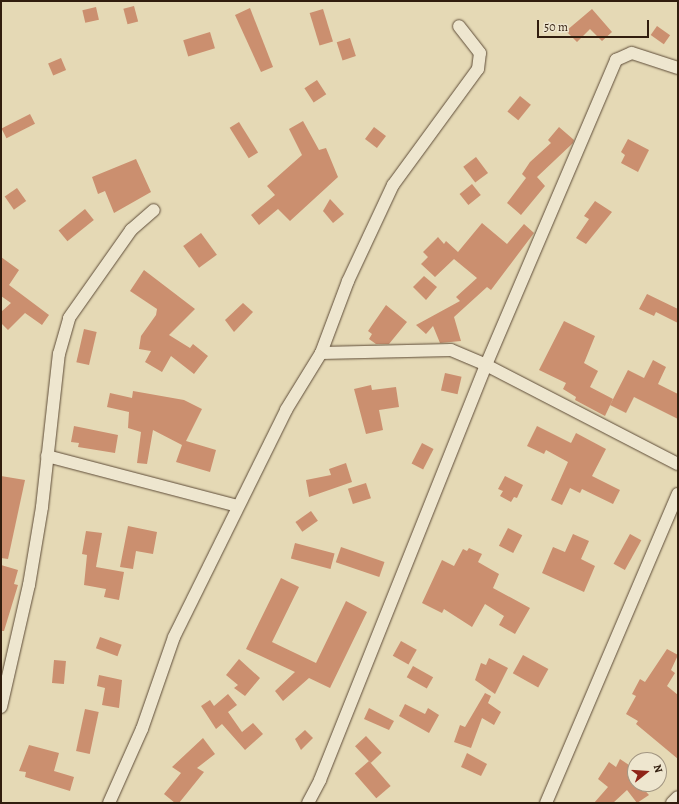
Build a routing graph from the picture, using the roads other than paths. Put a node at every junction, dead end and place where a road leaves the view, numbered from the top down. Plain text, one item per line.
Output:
1 (459, 26) dead end
2 (678, 68) edge
3 (154, 210) dead end
4 (321, 353) junction
5 (486, 364) junction
6 (47, 456) junction
7 (678, 464) edge
8 (678, 494) edge
9 (238, 506) junction
10 (1, 707) edge
11 (678, 798) edge
12 (109, 803) edge
13 (308, 803) edge
14 (546, 803) edge
15 (672, 803) edge

1 - 4 street
2 - 5 street
3 - 6 street
4 - 5 street
4 - 9 street
5 - 7 street
5 - 13 street
6 - 9 street
6 - 10 street
8 - 14 street
9 - 12 street
11 - 15 street

